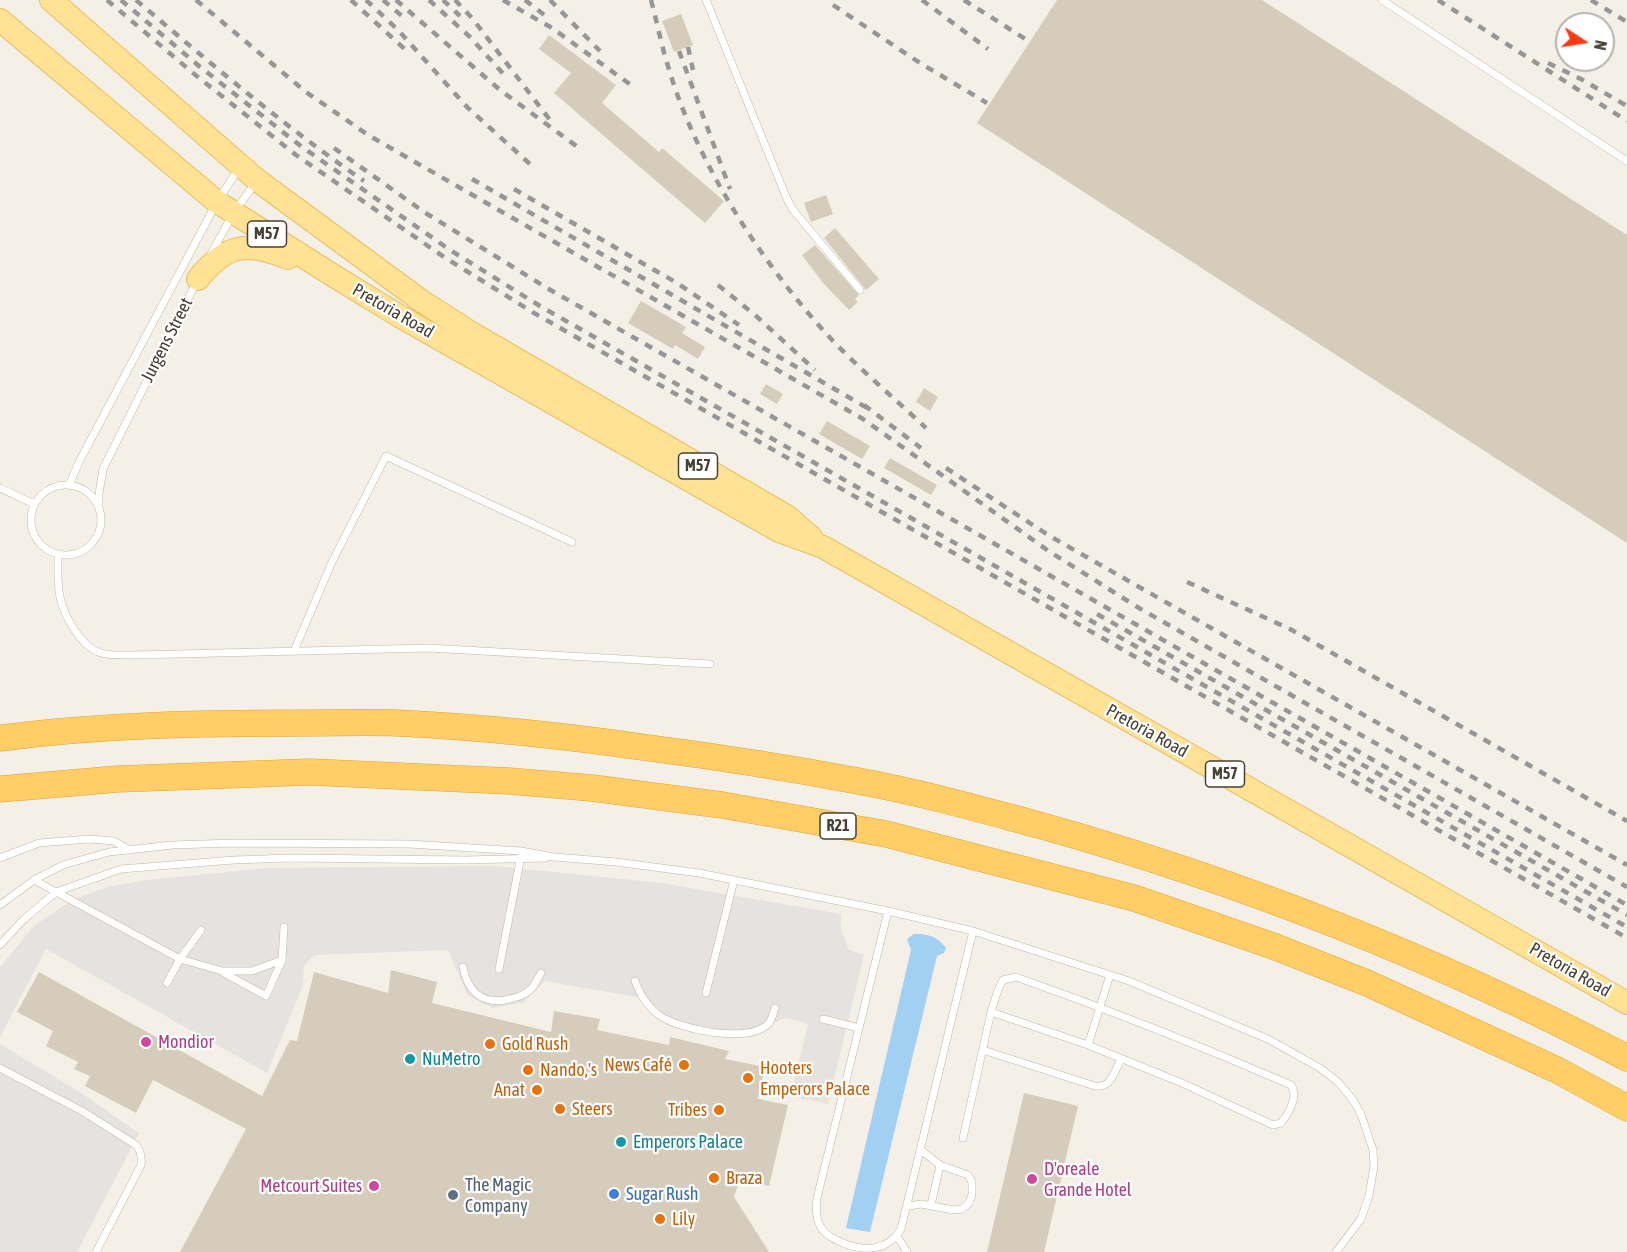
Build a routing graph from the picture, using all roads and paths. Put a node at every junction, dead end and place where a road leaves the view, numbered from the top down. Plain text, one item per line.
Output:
1 (51, 0) edge
2 (706, 0) edge
3 (1382, 0) edge
4 (0, 20) edge
5 (1627, 161) edge
6 (249, 173) junction
7 (226, 207) junction
8 (334, 276) junction
9 (198, 279) junction
10 (860, 290) dead end
11 (69, 485) junction
12 (0, 488) edge
13 (34, 504) junction
14 (99, 509) junction
15 (572, 542) dead end
16 (823, 547) junction
17 (58, 555) junction
18 (294, 651) junction
19 (710, 664) dead end
20 (0, 738) edge
21 (0, 789) edge
22 (130, 850) junction
23 (521, 851) junction
24 (554, 857) junction
25 (0, 858) edge
26 (521, 860) junction
27 (34, 880) junction
28 (734, 880) junction
29 (56, 892) junction
30 (0, 905) edge
31 (888, 911) junction
32 (284, 927) dead end
33 (201, 930) dead end
34 (973, 931) junction
35 (0, 945) edge
36 (180, 959) junction
37 (282, 960) junction
38 (463, 967) dead end
39 (499, 969) dead end
40 (222, 971) junction
41 (541, 973) dead end
42 (1110, 975) junction
43 (635, 981) dead end
44 (167, 984) dead end
45 (706, 993) dead end
46 (1627, 1003) edge
47 (1100, 1006) junction
48 (775, 1008) dead end
49 (991, 1012) junction
50 (823, 1019) dead end
51 (859, 1028) junction
52 (1088, 1045) junction
53 (983, 1050) junction
54 (1121, 1059) junction
55 (1627, 1059) edge
56 (0, 1068) edge
57 (1627, 1108) edge
58 (963, 1138) dead end
59 (921, 1150) junction
60 (940, 1165) junction
61 (932, 1205) junction
62 (908, 1206) junction
63 (897, 1236) junction
64 (96, 1252) edge
65 (907, 1252) edge
66 (1336, 1252) edge

1 - 6 main road, Pretoria Road / M57
2 - 10 lane
3 - 5 lane
4 - 7 main road, Pretoria Road / M57
6 - 7 lane, Jurgens Street
6 - 7 lane, Jurgens Street
6 - 16 main road, Pretoria Road / M57
7 - 8 main road, Pretoria Road / M57
7 - 9 lane, Jurgens Street
7 - 11 lane, Jurgens Street
8 - 9 main road
8 - 16 main road, Pretoria Road / M57
9 - 14 lane, Jurgens Street
11 - 13 lane
11 - 14 lane
12 - 13 lane
13 - 17 lane
14 - 17 lane
15 - 18 lane
16 - 46 main road, Pretoria Road / M57
17 - 18 lane
18 - 19 lane
20 - 55 highway
21 - 57 highway, R21
22 - 23 lane
22 - 25 lane
22 - 27 lane
23 - 24 lane
23 - 26 lane
24 - 26 lane
24 - 28 lane
26 - 29 lane
26 - 39 lane
27 - 29 lane
27 - 30 lane
28 - 31 lane
28 - 45 lane
29 - 35 lane
29 - 36 lane
31 - 34 lane
31 - 51 lane
32 - 37 lane
33 - 36 lane
34 - 42 lane
34 - 59 lane
36 - 40 lane
36 - 44 lane
37 - 40 lane
37 - 40 lane
38 - 41 lane
42 - 47 lane
42 - 66 lane
43 - 48 lane
47 - 49 lane
47 - 52 lane
47 - 54 lane
49 - 52 lane
49 - 53 lane
50 - 51 lane
51 - 63 lane
52 - 54 lane
53 - 54 lane
53 - 58 lane
56 - 64 lane
59 - 60 lane
59 - 62 lane
60 - 61 lane
60 - 61 lane
61 - 62 lane
62 - 63 lane
63 - 65 lane

